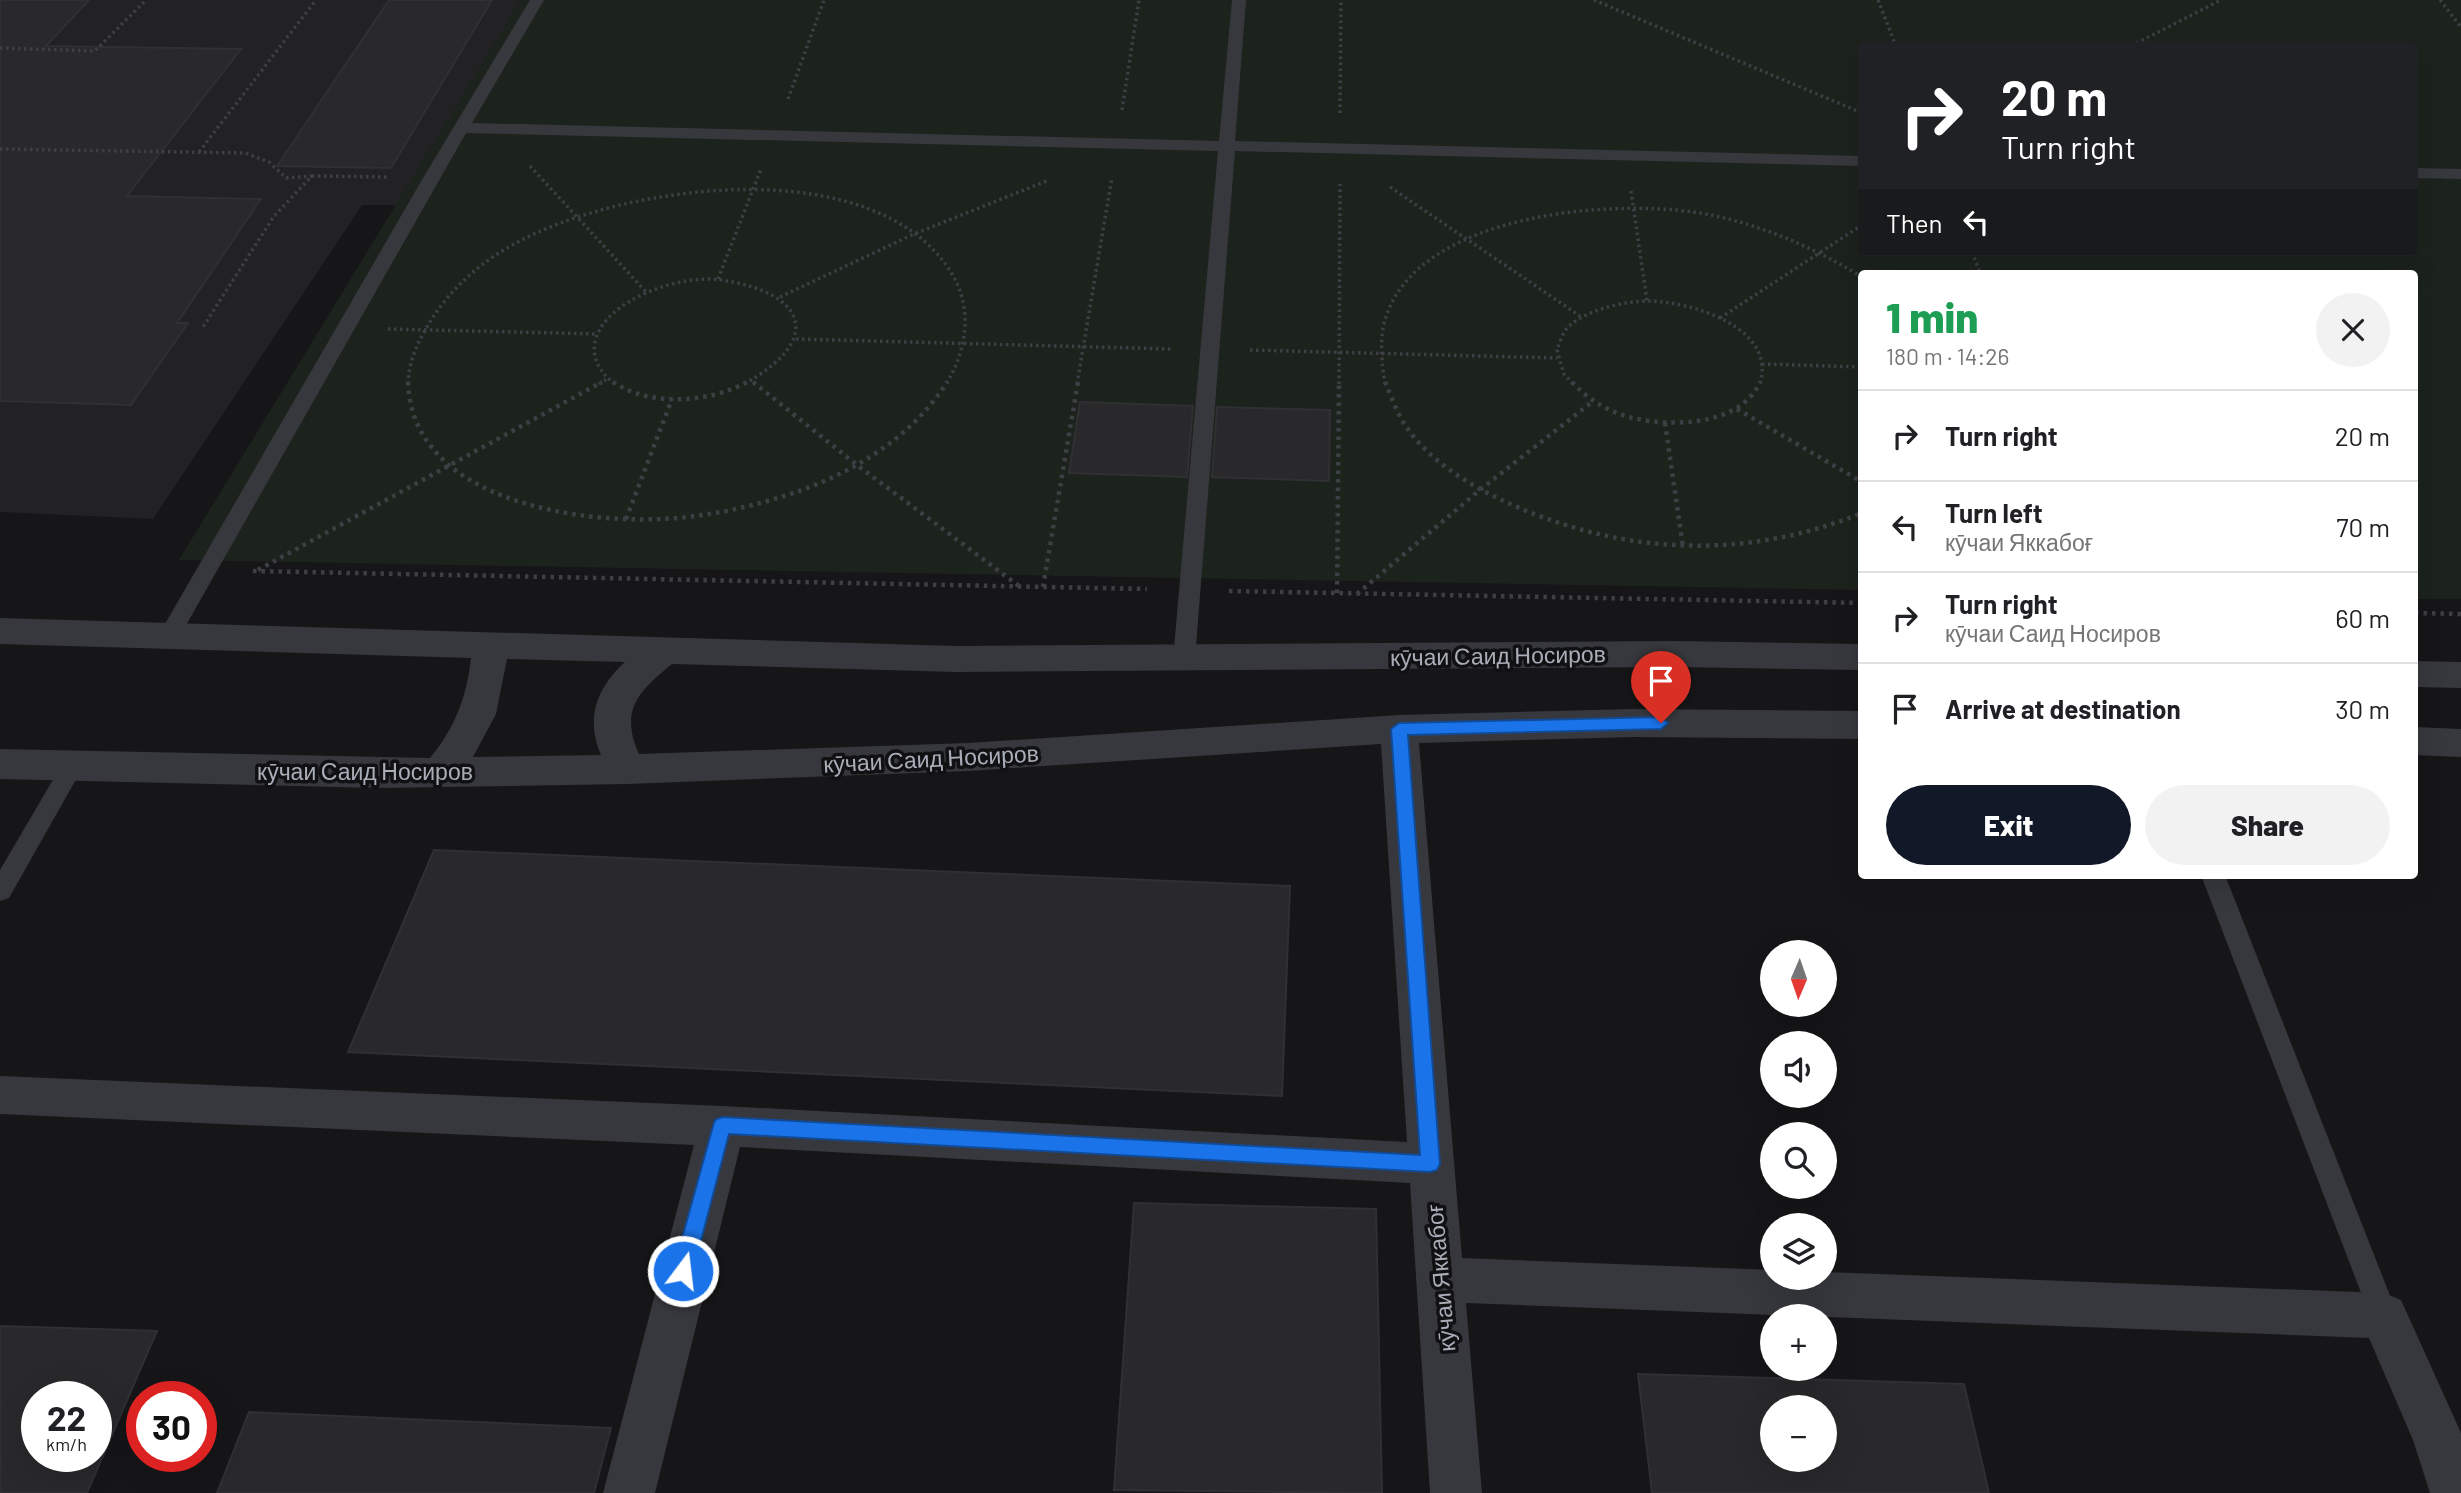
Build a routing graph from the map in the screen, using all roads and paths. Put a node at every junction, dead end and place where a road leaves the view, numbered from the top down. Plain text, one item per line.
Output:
1 (146, 0) edge
2 (316, 0) edge
3 (537, 0) edge
4 (824, 0) edge
5 (1139, 0) edge
6 (1239, 0) edge
7 (1341, 0) edge
8 (1594, 0) edge
9 (1878, 0) edge
10 (2221, 0) edge
11 (2440, 0) edge
12 (2461, 27) edge
13 (1894, 42) edge
14 (2139, 42) edge
15 (0, 48) edge
16 (786, 103) dead end
17 (1858, 111) edge
18 (461, 128) junction
19 (1117, 144) junction
20 (1226, 146) junction
21 (0, 149) edge
22 (1340, 149) junction
23 (198, 152) junction
24 (765, 159) dead end
25 (1858, 161) edge
26 (526, 162) dead end
27 (2418, 173) edge
28 (2461, 174) edge
29 (312, 176) junction
30 (1061, 176) dead end
31 (431, 178) junction
32 (1381, 180) dead end
33 (754, 188) junction
34 (1631, 189) dead end
35 (1634, 208) junction
36 (575, 217) junction
37 (1858, 228) edge
38 (914, 234) junction
39 (1466, 240) junction
40 (1820, 252) junction
41 (1858, 275) edge
42 (718, 279) junction
43 (647, 292) junction
44 (780, 298) junction
45 (1647, 301) junction
46 (1580, 316) junction
47 (1720, 318) junction
48 (203, 327) dead end
49 (388, 328) dead end
50 (422, 330) junction
51 (597, 334) junction
52 (1762, 364) junction
53 (1858, 367) edge
54 (607, 379) junction
55 (753, 382) junction
56 (672, 400) junction
57 (1592, 402) junction
58 (1737, 409) junction
59 (1665, 423) junction
60 (450, 465) junction
61 (857, 465) junction
62 (1858, 480) edge
63 (1481, 489) junction
64 (1858, 514) edge
65 (626, 519) junction
66 (1683, 547) junction
67 (207, 569) junction
68 (255, 571) junction
69 (1019, 587) junction
70 (1043, 587) junction
71 (1189, 590) junction
72 (1337, 593) junction
73 (1357, 594) junction
74 (1858, 603) edge
75 (2418, 613) edge
76 (2461, 614) edge
77 (0, 631) edge
78 (169, 636) junction
79 (490, 646) junction
80 (663, 651) junction
81 (1858, 657) edge
82 (1184, 659) junction
83 (2418, 674) edge
84 (2461, 676) edge
85 (1858, 727) edge
86 (1399, 729) junction
87 (2418, 741) edge
88 (2461, 743) edge
89 (0, 764) edge
90 (72, 767) junction
91 (627, 769) junction
92 (440, 772) junction
93 (2215, 879) edge
94 (0, 891) edge
95 (0, 1096) edge
96 (722, 1126) junction
97 (1430, 1164) junction
98 (1441, 1280) junction
99 (2384, 1316) junction
100 (2450, 1445) edge
101 (629, 1493) edge
102 (1456, 1493) edge
103 (2456, 1493) edge

1 - 15 path
2 - 23 path
3 - 18 lane
4 - 16 path
5 - 19 path
6 - 20 lane
7 - 22 path
8 - 17 path
9 - 13 path
10 - 14 path
11 - 12 path
18 - 19 lane
18 - 31 lane
19 - 20 lane
19 - 70 path
20 - 22 lane
20 - 71 lane
21 - 23 path
22 - 25 lane
22 - 72 path
23 - 29 path
24 - 33 path
26 - 36 path
27 - 28 lane
29 - 31 path
29 - 48 path
30 - 38 path
31 - 67 lane
32 - 39 path
33 - 36 path
33 - 38 path
33 - 42 path
34 - 35 path
35 - 39 path
35 - 40 path
35 - 45 path
36 - 43 path
36 - 50 path
37 - 40 path
38 - 44 path
38 - 61 path
39 - 46 path
39 - 63 path
40 - 41 path
40 - 47 path
42 - 43 path
42 - 44 path
43 - 51 path
44 - 55 path
45 - 46 path
45 - 47 path
46 - 57 path
47 - 52 path
49 - 50 path
50 - 51 path
50 - 60 path
51 - 54 path
52 - 53 path
52 - 58 path
54 - 56 path
54 - 60 path
55 - 56 path
55 - 61 path
56 - 65 path
57 - 59 path
57 - 63 path
58 - 59 path
58 - 62 path
59 - 66 path
60 - 65 path
60 - 68 path
61 - 65 path
61 - 69 path
63 - 66 path
63 - 73 path
64 - 66 path
67 - 68 path
67 - 78 lane
68 - 69 path
69 - 70 path
70 - 71 path
71 - 72 path
71 - 82 lane
72 - 73 path
73 - 74 path
75 - 76 path
77 - 78 street, кӯчаи Саид Носиров
78 - 79 street, кӯчаи Саид Носиров
79 - 80 street, кӯчаи Саид Носиров
79 - 92 street
80 - 82 street, кӯчаи Саид Носиров
80 - 91 street
81 - 82 street, кӯчаи Саид Носиров
83 - 84 street
85 - 86 street, кӯчаи Саид Носиров
86 - 91 street, кӯчаи Саид Носиров
86 - 97 street, кӯчаи Яккабоғ
87 - 88 street
89 - 90 street, кӯчаи Саид Носиров
90 - 92 street, кӯчаи Саид Носиров
90 - 94 lane
91 - 92 street, кӯчаи Саид Носиров
93 - 99 lane
95 - 96 street
96 - 97 street
96 - 101 street
97 - 98 street, кӯчаи Яккабоғ
98 - 99 street
98 - 102 street, кӯчаи Яккабоғ
99 - 100 street
100 - 103 street

